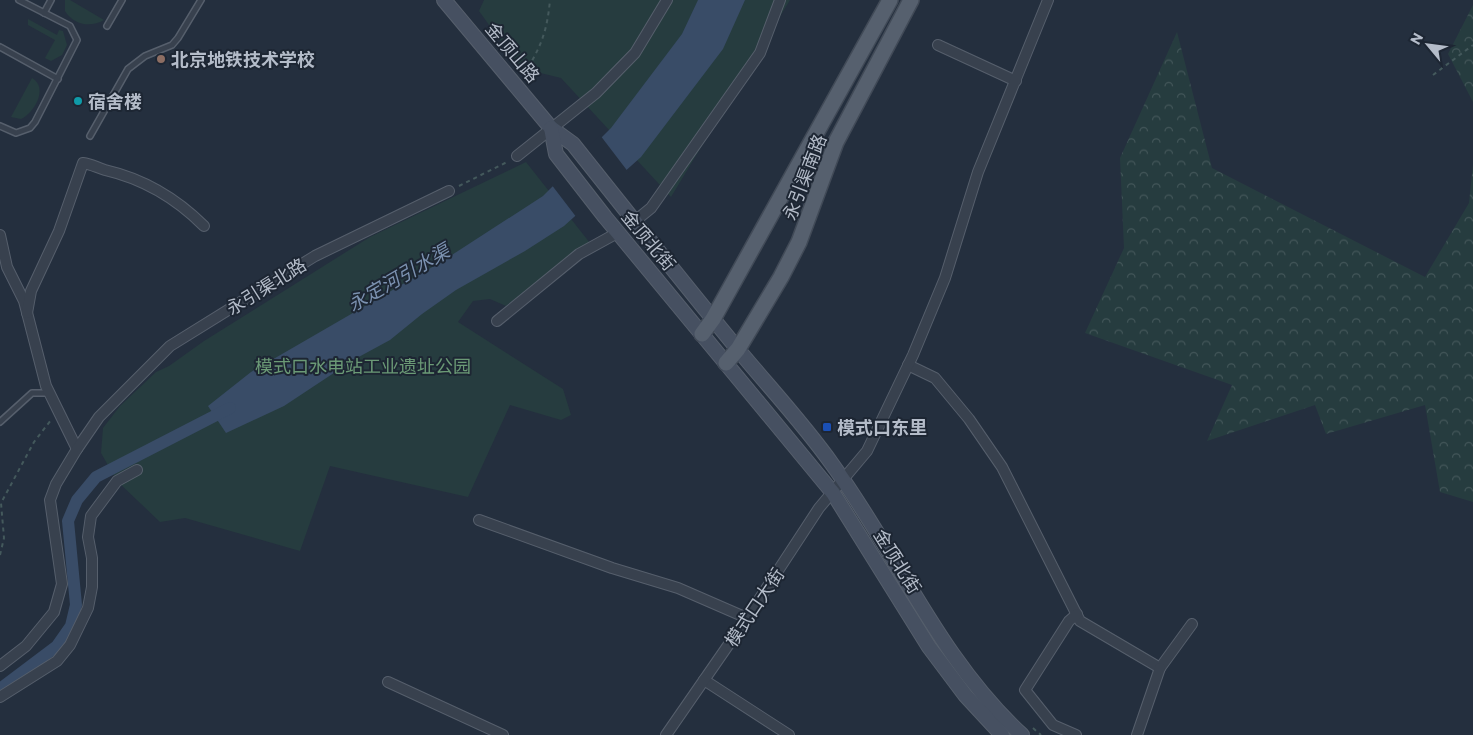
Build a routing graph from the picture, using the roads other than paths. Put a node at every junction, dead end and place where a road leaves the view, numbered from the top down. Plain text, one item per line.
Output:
1 (19, 0) edge
2 (51, 0) edge
3 (122, 0) edge
4 (201, 0) edge
5 (444, 0) edge
6 (667, 0) edge
7 (780, 0) edge
8 (890, 0) edge
9 (911, 0) edge
10 (1048, 0) edge
11 (44, 13) junction
12 (107, 26) dead end
13 (938, 45) dead end
14 (0, 47) edge
15 (58, 79) junction
16 (1016, 82) junction
17 (0, 126) edge
18 (551, 128) junction
19 (90, 136) dead end
20 (518, 156) road end
21 (449, 191) road end
22 (635, 221) junction
23 (204, 226) dead end
24 (618, 232) junction
25 (0, 235) edge
26 (27, 313) junction
27 (713, 319) junction
28 (498, 321) dead end
29 (702, 334) junction
30 (738, 349) junction
31 (726, 363) junction
32 (908, 365) junction
33 (50, 393) junction
34 (0, 422) edge
35 (77, 449) junction
36 (137, 470) dead end
37 (843, 480) junction
38 (833, 493) junction
39 (479, 520) dead end
40 (1077, 614) junction
41 (747, 618) junction
42 (1192, 624) dead end
43 (0, 666) edge
44 (1160, 668) junction
45 (704, 680) junction
46 (388, 682) dead end
47 (0, 697) edge
48 (1024, 729) edge
49 (504, 735) edge
50 (666, 735) edge
51 (789, 735) edge
52 (1002, 735) edge
53 (1076, 735) edge
54 (1137, 735) edge

1 - 11 lane
2 - 11 lane
3 - 12 lane
4 - 19 lane
5 - 18 main road, 金顶山路
6 - 18 street
7 - 22 street
8 - 27 main road, 永引渠南路
9 - 30 main road, 永引渠南路
10 - 16 street
11 - 15 lane
13 - 16 street
14 - 15 lane
15 - 17 lane
16 - 32 street
18 - 20 street
18 - 22 main road, 金顶北街
18 - 24 main road, 金顶北街
21 - 35 street, 永引渠北路
22 - 27 main road, 金顶北街
23 - 26 street
24 - 28 street
24 - 29 main road, 金顶北街
25 - 26 street
26 - 33 street
27 - 29 main road, 永引渠南路
27 - 30 main road, 金顶北街
29 - 31 main road, 金顶北街
30 - 31 main road, 永引渠南路
30 - 37 main road, 金顶北街
31 - 38 main road, 金顶北街
32 - 37 street
32 - 40 street
33 - 34 lane
33 - 35 street
35 - 43 street, 永引渠北路
36 - 47 street
37 - 38 street, 模式口大街
37 - 48 main road, 金顶北街
38 - 41 street, 模式口大街
38 - 52 main road, 金顶北街
39 - 41 street
40 - 44 street
40 - 53 street
41 - 45 street, 模式口大街
42 - 44 street
44 - 54 street
45 - 50 street, 模式口大街
45 - 51 street
46 - 49 street

